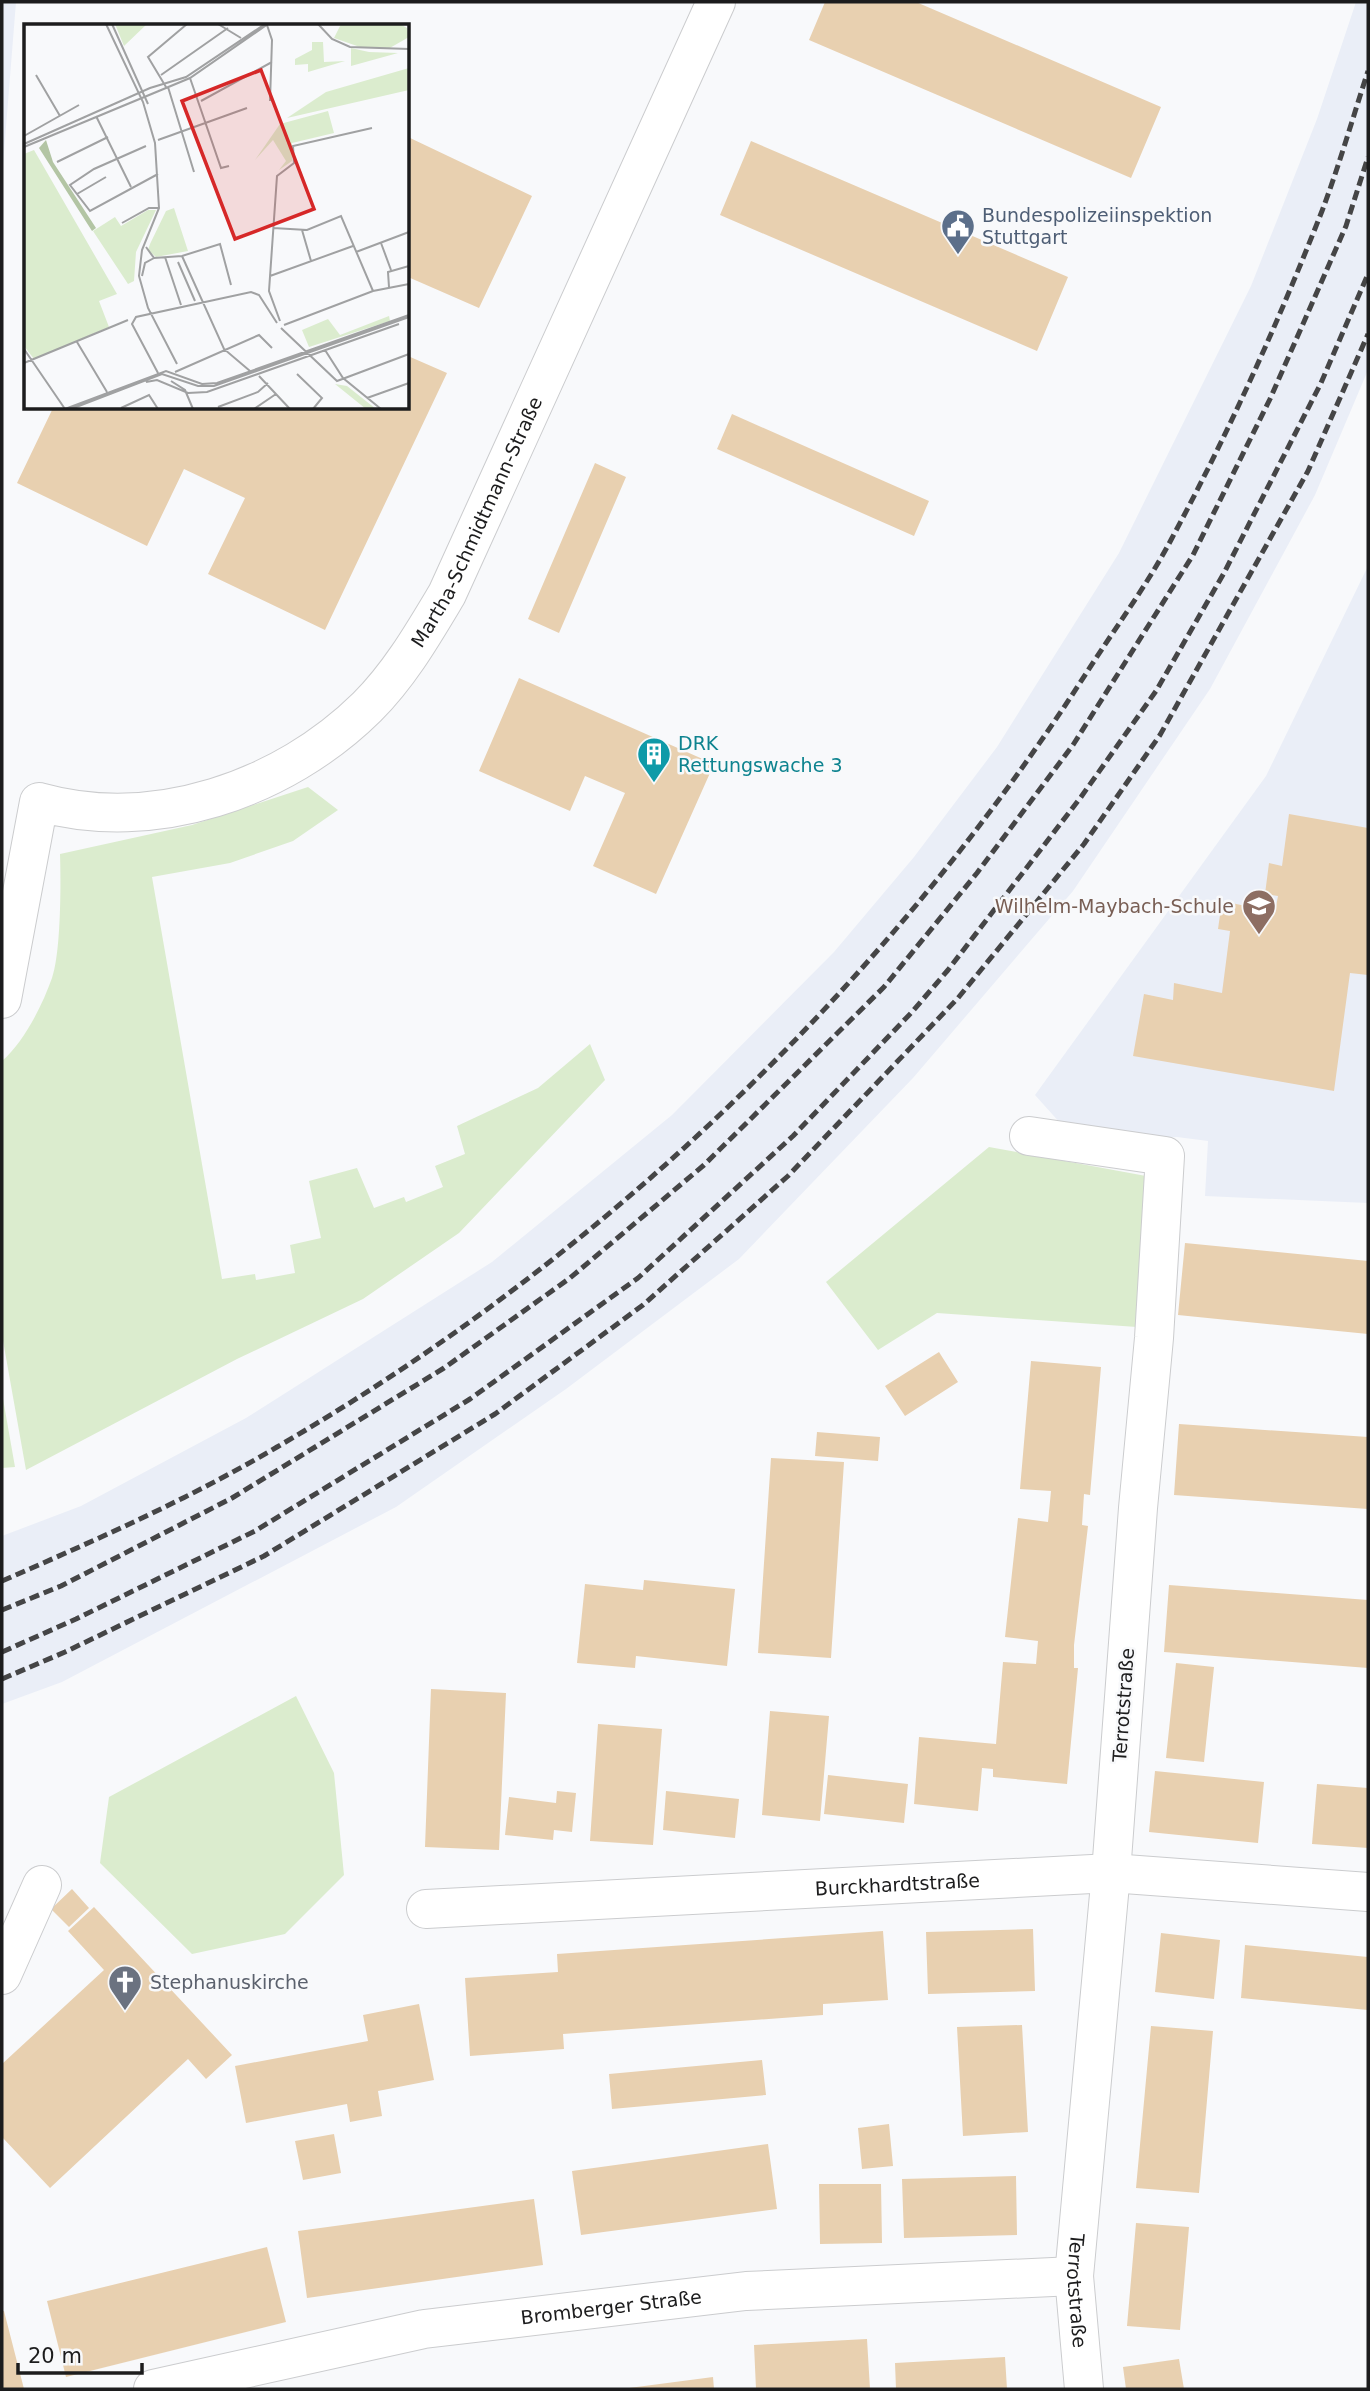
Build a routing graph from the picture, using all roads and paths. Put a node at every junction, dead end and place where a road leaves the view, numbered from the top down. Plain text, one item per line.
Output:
1 (716, 2) edge
2 (2, 999) edge
3 (1029, 1136) dead end
4 (1111, 1873) junction
5 (42, 1885) dead end
6 (1368, 1892) edge
7 (426, 1909) dead end
8 (2, 1975) edge
9 (1074, 2276) junction
10 (153, 2389) edge
11 (1084, 2389) edge

1 - 2 street, Martha-Schmidtmann-Straße
3 - 4 street, Terrotstraße
4 - 6 street, Burckhardtstraße
4 - 7 street, Burckhardtstraße
4 - 9 street, Terrotstraße
5 - 8 street
9 - 10 street, Bromberger Straße
9 - 11 street, Terrotstraße

